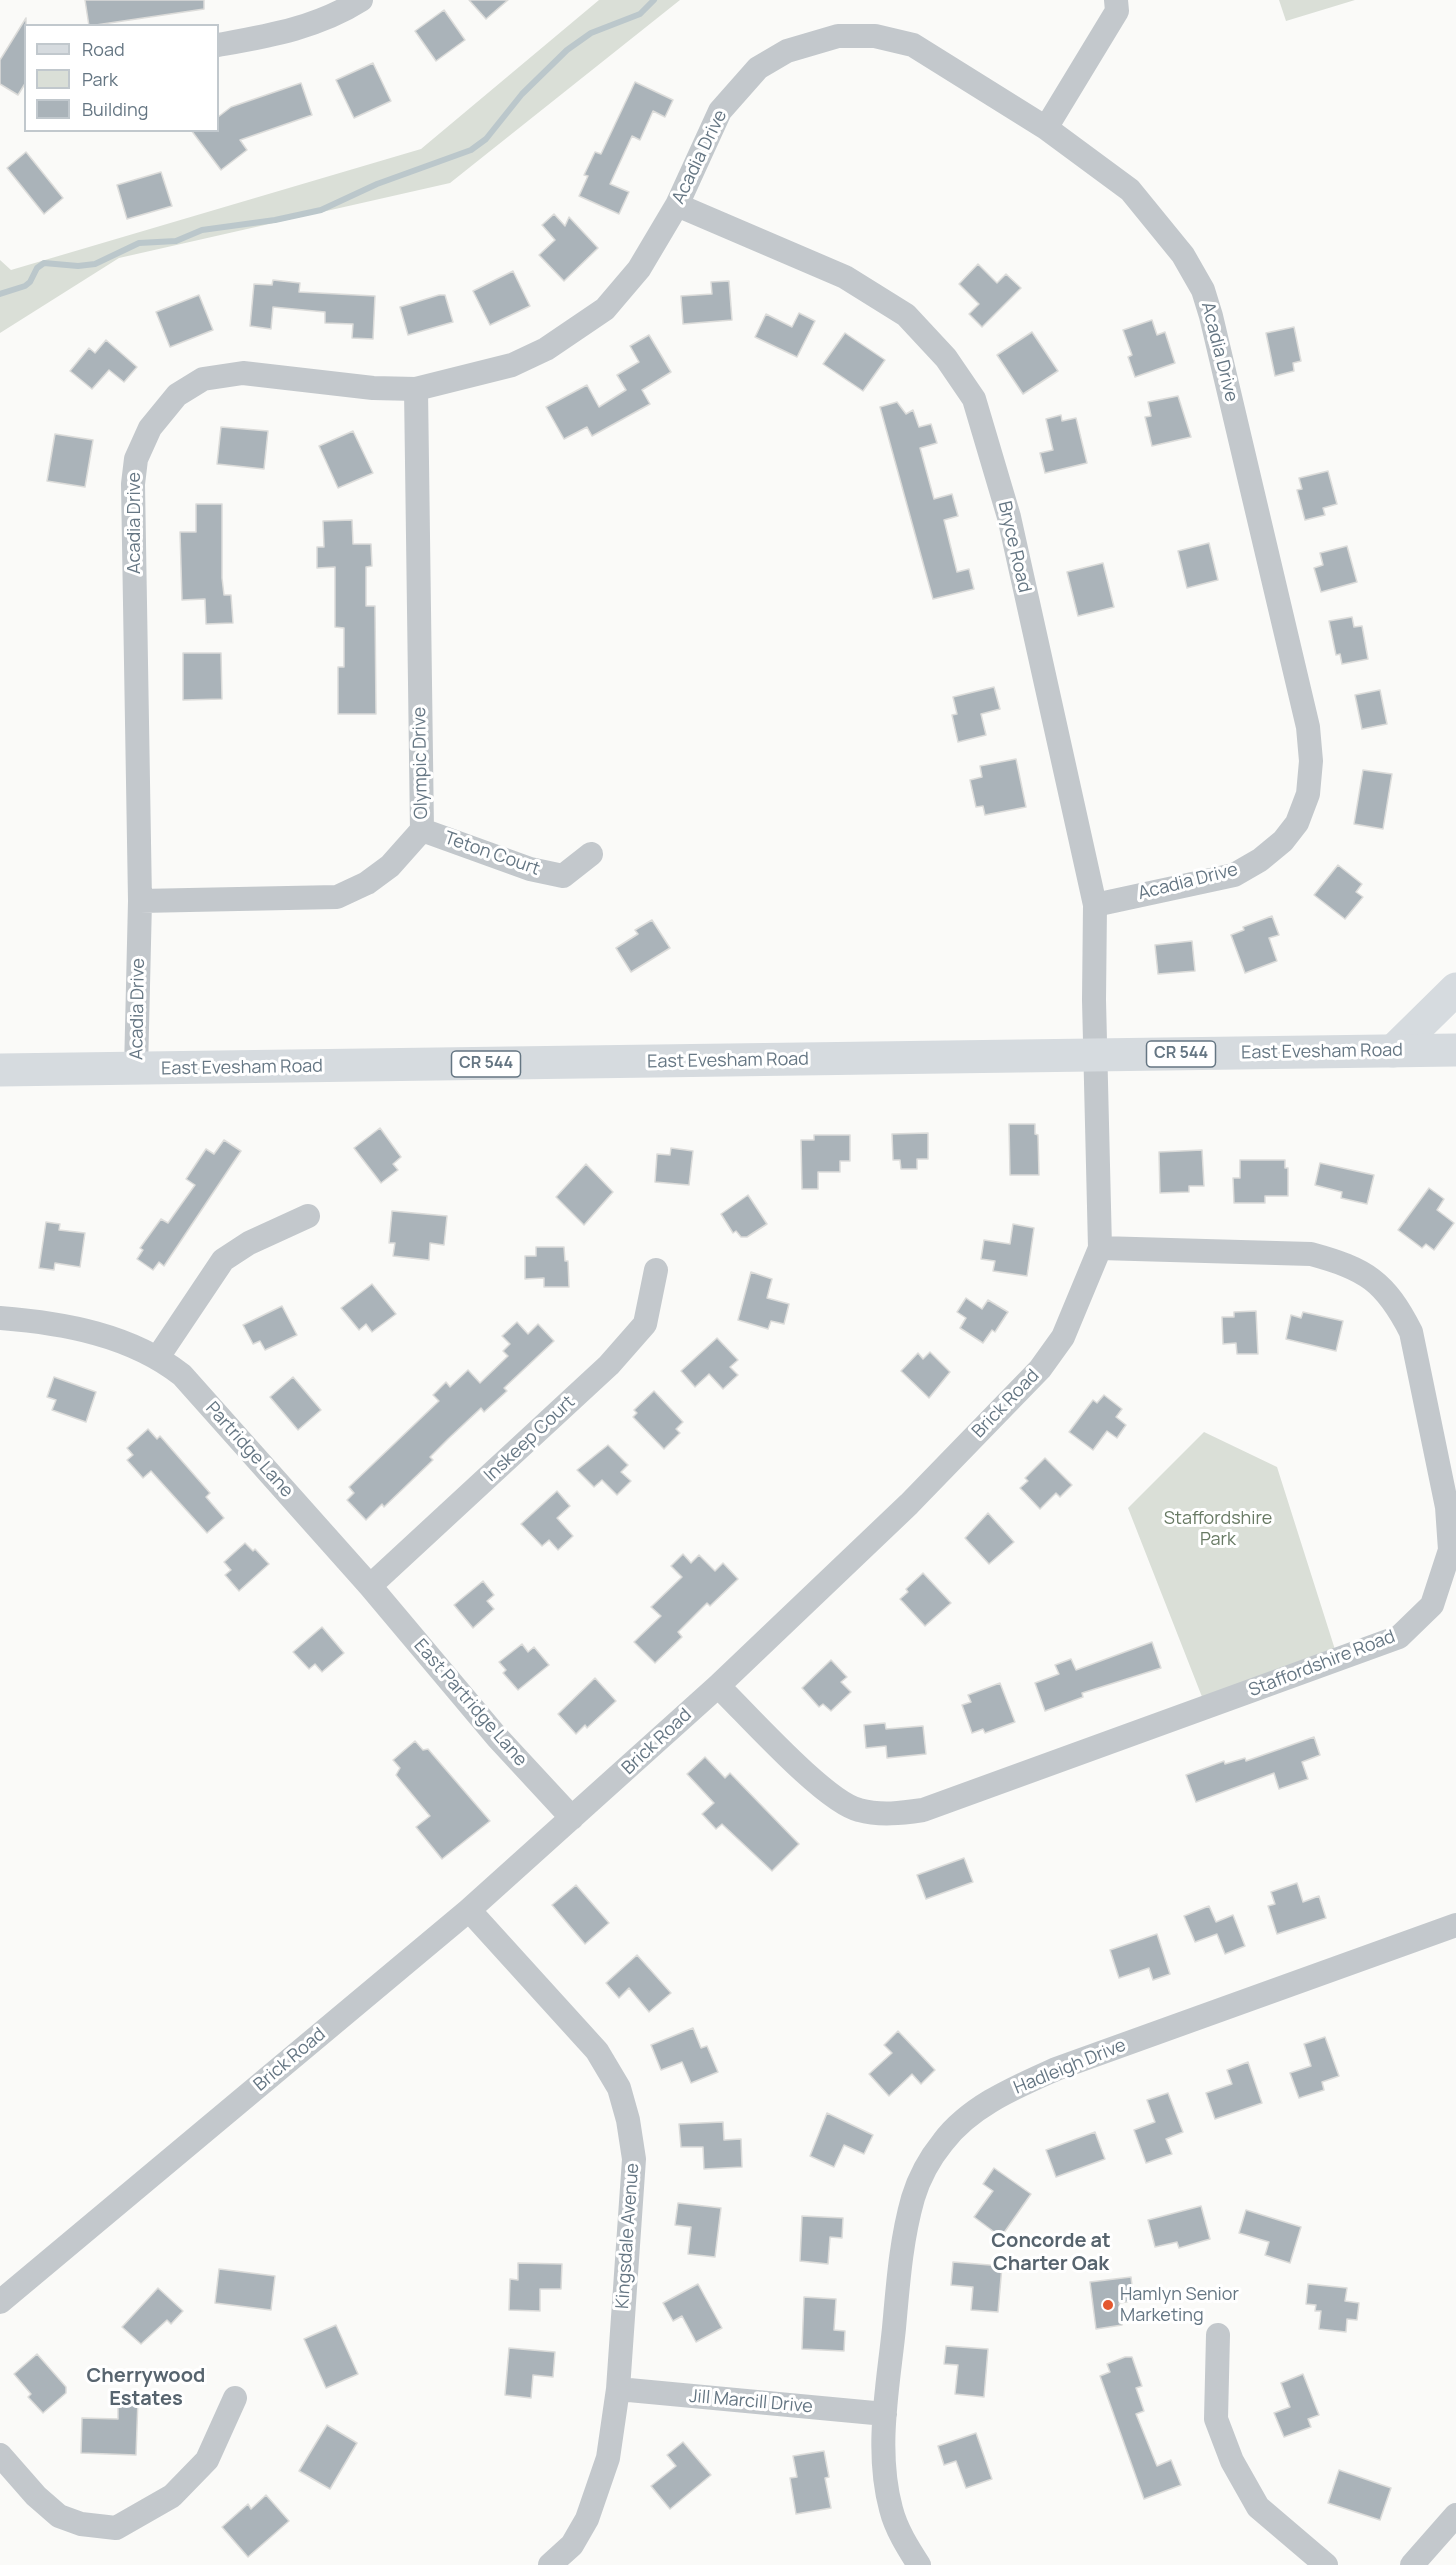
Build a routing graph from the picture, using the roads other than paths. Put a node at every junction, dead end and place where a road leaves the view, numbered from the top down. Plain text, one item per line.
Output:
1 (361, 0) edge
2 (1116, 0) edge
3 (219, 45) edge
4 (1046, 128) junction
5 (677, 205) junction
6 (416, 389) junction
7 (422, 830) junction
8 (591, 854) dead end
9 (140, 901) junction
10 (1095, 905) junction
11 (1456, 989) edge
12 (1456, 1050) edge
13 (1393, 1051) junction
14 (1095, 1055) junction
15 (0, 1070) edge
16 (136, 1070) junction
17 (308, 1216) dead end
18 (1100, 1248) junction
19 (656, 1270) dead end
20 (0, 1318) edge
21 (158, 1357) junction
22 (370, 1586) junction
23 (718, 1686) junction
24 (572, 1818) junction
25 (469, 1910) junction
26 (1456, 1925) edge
27 (0, 2302) edge
28 (1218, 2335) dead end
29 (618, 2389) junction
30 (235, 2398) dead end
31 (885, 2414) junction
32 (0, 2455) edge
33 (1456, 2515) edge
34 (550, 2565) edge
35 (920, 2565) edge
36 (1326, 2565) edge
37 (1412, 2565) edge

1 - 3 street
2 - 4 street
4 - 5 street, Acadia Drive
4 - 10 street, Acadia Drive
5 - 6 street, Acadia Drive
5 - 10 street, Bryce Road
6 - 7 street, Olympic Drive
6 - 9 street, Acadia Drive
7 - 8 street, Teton Court
7 - 9 street, Olympic Drive
9 - 16 street, Acadia Drive
10 - 14 street, Bryce Road
11 - 13 main road
12 - 13 main road, East Evesham Road / CR 544
13 - 14 main road, East Evesham Road / CR 544
14 - 16 main road, East Evesham Road / CR 544
14 - 18 street, Brick Road
15 - 16 main road, East Evesham Road / CR 544
17 - 21 street
18 - 23 street, Brick Road
18 - 23 street, Staffordshire Road
19 - 22 street, Inskeep Court
20 - 21 street, Partridge Lane
21 - 22 street, Partridge Lane
22 - 24 street, East Partridge Lane
23 - 24 street, Brick Road
24 - 25 street, Brick Road
25 - 27 street, Brick Road
25 - 29 street, Kingsdale Avenue
26 - 31 street, Hadleigh Drive
28 - 36 street
29 - 31 street, Jill Marcill Drive
29 - 34 street, Kingsdale Avenue
30 - 32 street
31 - 35 street, Hadleigh Drive
33 - 37 street

